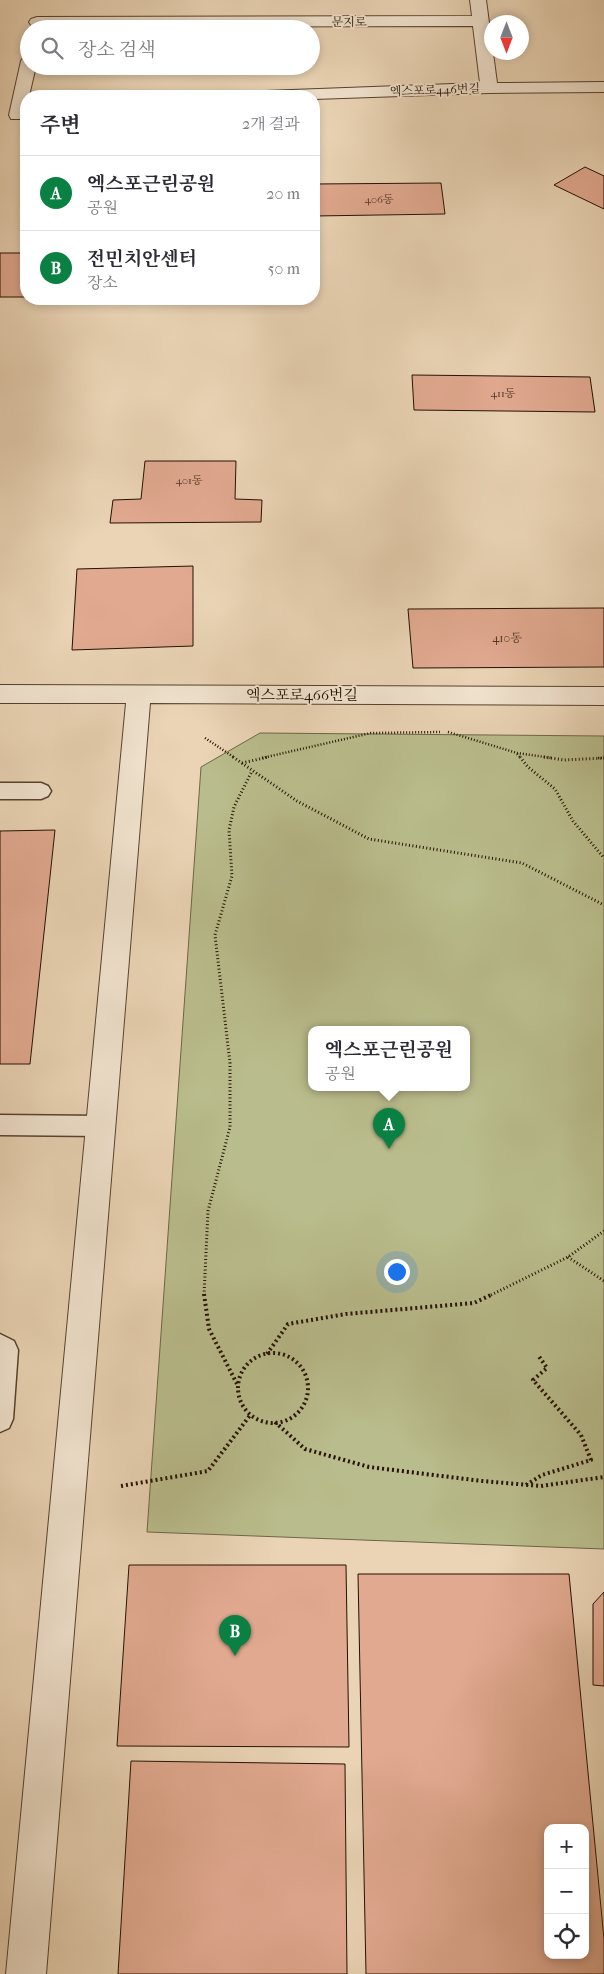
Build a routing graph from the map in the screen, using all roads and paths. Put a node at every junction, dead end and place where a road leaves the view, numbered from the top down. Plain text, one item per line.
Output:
1 (478, 0) edge
2 (320, 21) edge
3 (481, 21) junction
4 (25, 75) edge
5 (604, 87) edge
6 (489, 88) junction
7 (21, 90) edge
8 (20, 94) edge
9 (320, 94) edge
10 (14, 116) edge
11 (0, 694) edge
12 (139, 694) junction
13 (604, 696) edge
14 (205, 738) dead end
15 (516, 753) junction
16 (604, 758) edge
17 (241, 764) junction
18 (252, 771) junction
19 (0, 791) edge
20 (41, 791) dead end
21 (604, 858) edge
22 (604, 905) edge
23 (0, 1125) edge
24 (101, 1126) junction
25 (604, 1231) edge
26 (568, 1256) junction
27 (604, 1281) edge
28 (0, 1346) edge
29 (266, 1354) junction
30 (538, 1355) dead end
31 (238, 1386) junction
32 (251, 1414) junction
33 (0, 1419) edge
34 (275, 1422) junction
35 (604, 1476) edge
36 (526, 1485) junction
37 (121, 1486) dead end
38 (26, 1974) edge

1 - 3 street
2 - 3 street, 문지로
3 - 6 street
4 - 7 street
5 - 6 street, 엑스포로446번길
6 - 9 street, 엑스포로446번길
8 - 10 street
11 - 12 street, 엑스포로466번길
12 - 13 street, 엑스포로466번길
12 - 24 street
14 - 17 path
15 - 16 path
15 - 17 path
15 - 21 path
17 - 18 path
18 - 22 path
18 - 31 path
19 - 20 lane
23 - 24 lane
24 - 38 street
25 - 26 path
26 - 27 path
26 - 29 path
28 - 33 lane
29 - 31 path
29 - 34 path
30 - 36 path
31 - 32 path
32 - 34 path
32 - 37 path
34 - 36 path
35 - 36 path

